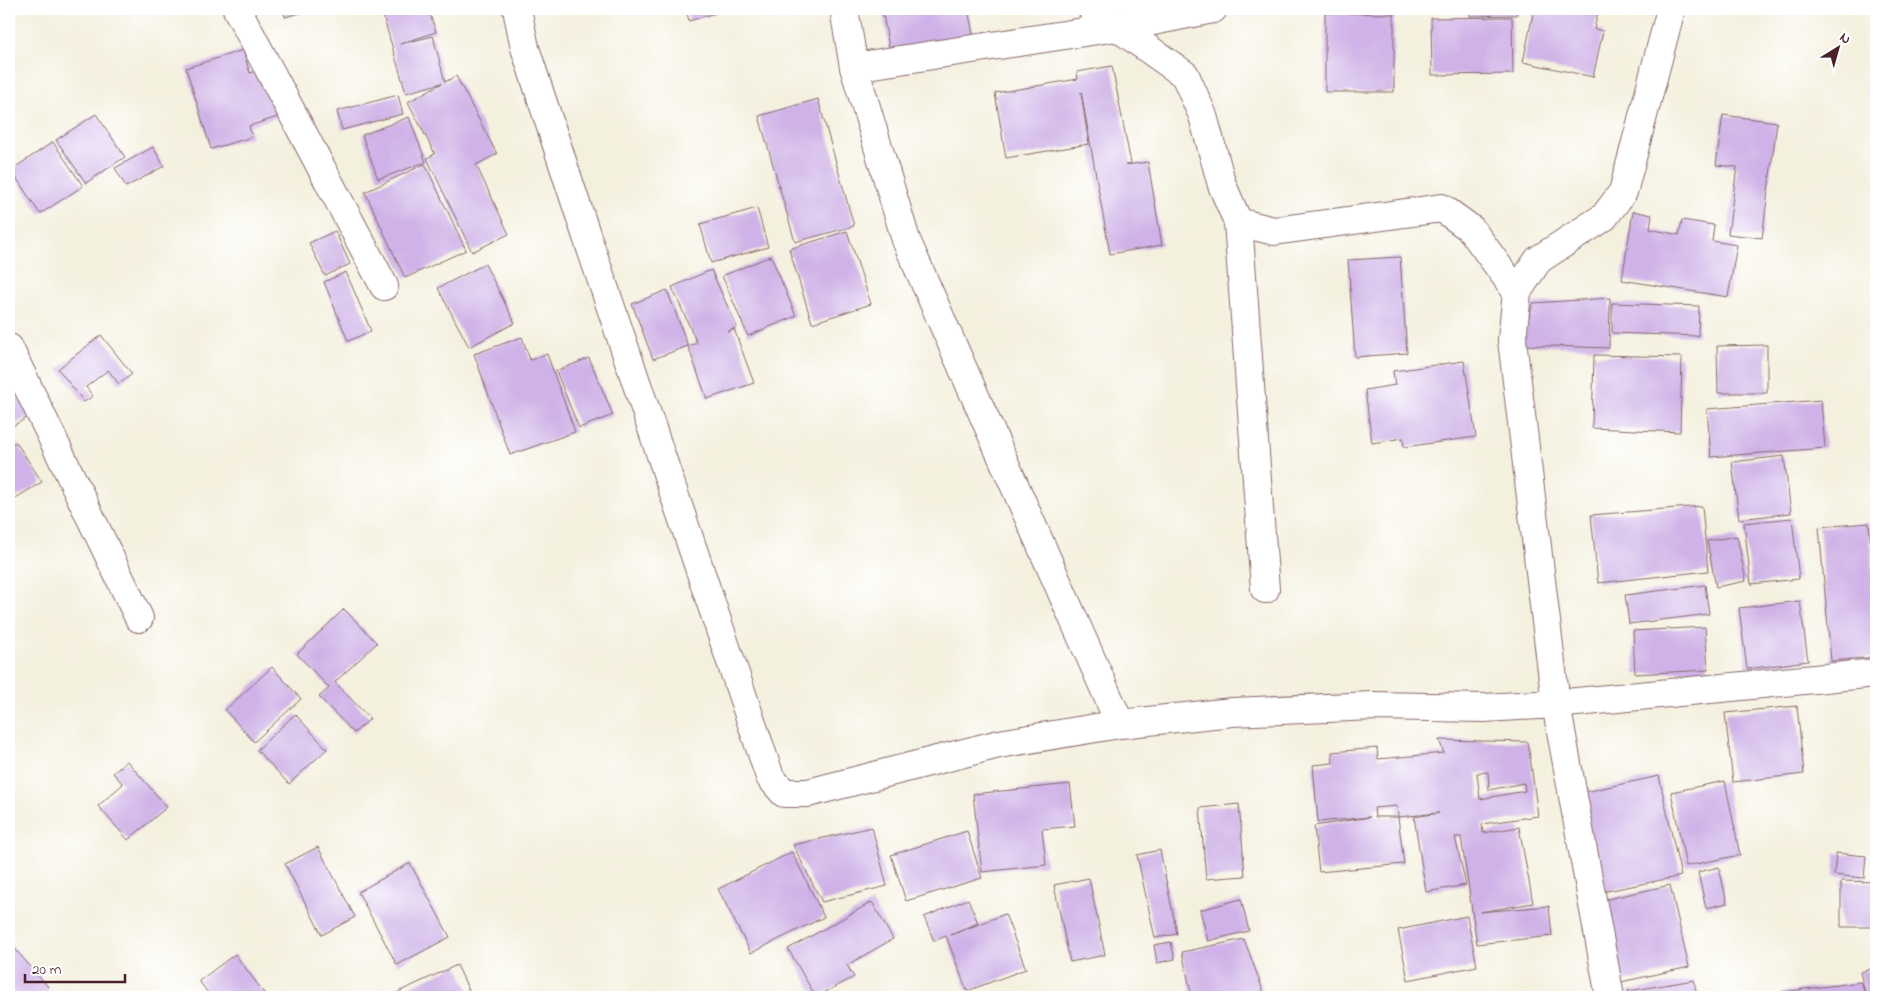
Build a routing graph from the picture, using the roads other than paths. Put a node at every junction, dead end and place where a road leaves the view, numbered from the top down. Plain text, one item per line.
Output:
1 (237, 9) edge
2 (517, 9) edge
3 (844, 9) edge
4 (1092, 9) edge
5 (1213, 9) edge
6 (1671, 9) edge
7 (1117, 27) junction
8 (854, 67) junction
9 (1238, 222) junction
10 (384, 286) dead end
11 (1517, 292) junction
12 (9, 348) edge
13 (1266, 589) dead end
14 (139, 618) dead end
15 (1876, 673) edge
16 (1556, 704) junction
17 (1120, 724) junction
18 (1610, 997) edge

1 - 10 street
2 - 17 street
3 - 8 street
4 - 7 street
5 - 7 street
6 - 11 street
7 - 8 street
7 - 9 street
8 - 17 street
9 - 11 street
9 - 13 street
11 - 16 street
12 - 14 street
15 - 16 street
16 - 17 street
16 - 18 street

